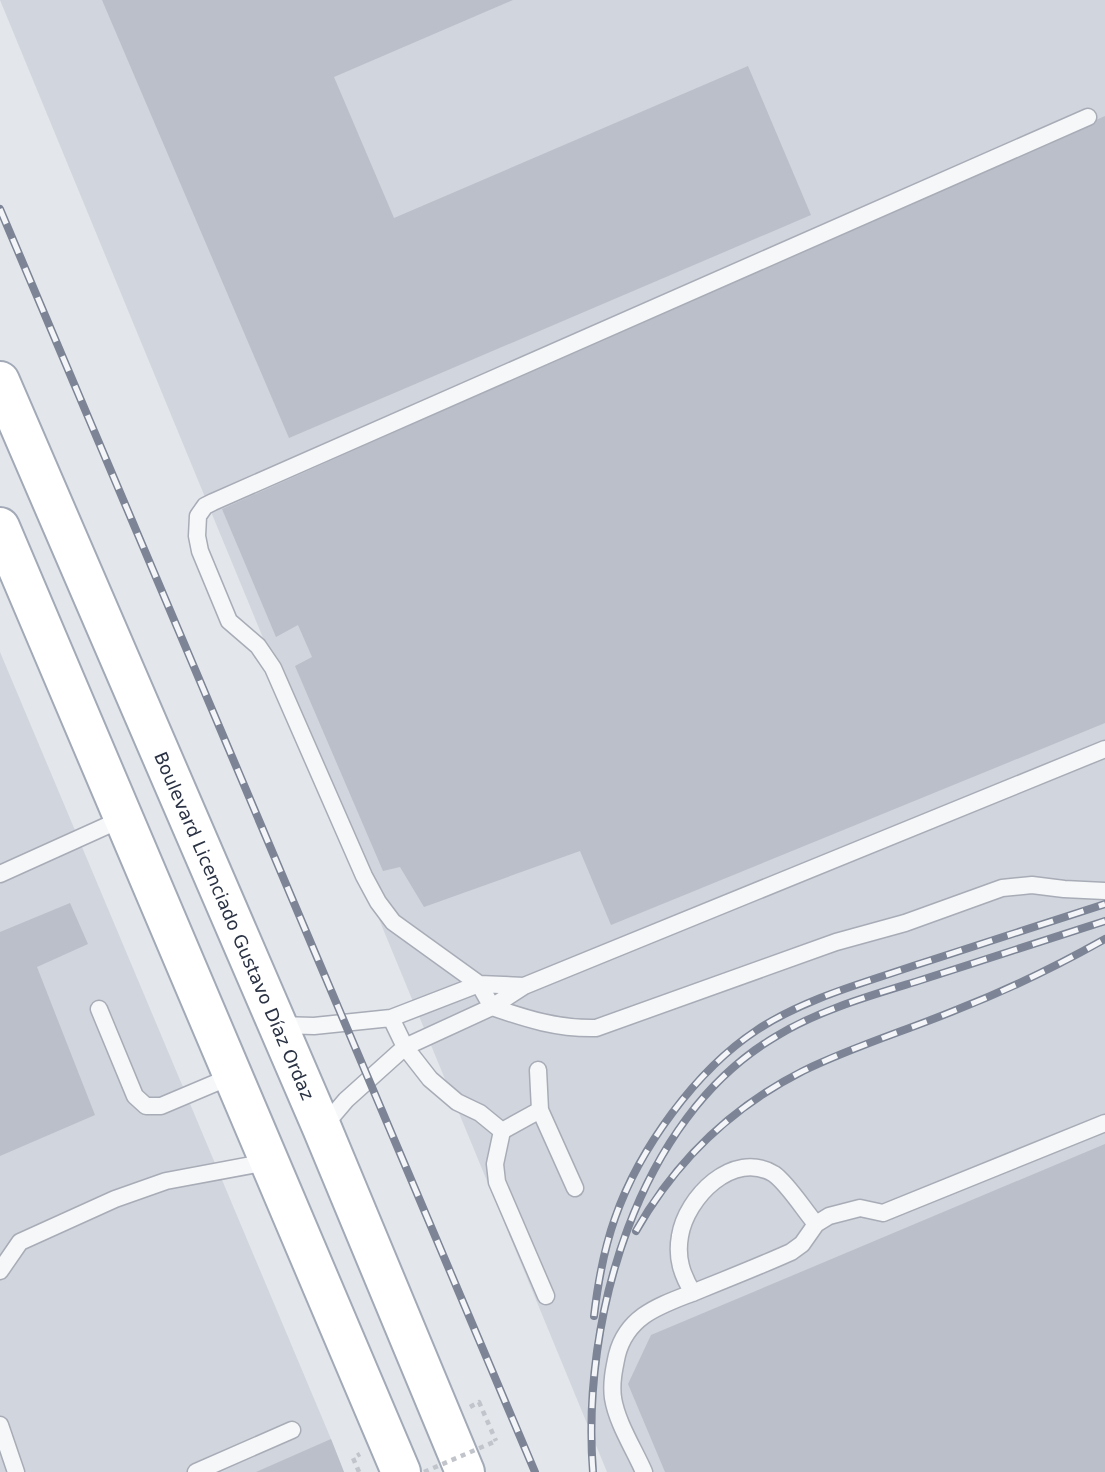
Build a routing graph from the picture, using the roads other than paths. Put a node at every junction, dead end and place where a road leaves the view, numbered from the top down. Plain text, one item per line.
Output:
1 (1088, 117) dead end
2 (0, 381) edge
3 (0, 527) edge
4 (1105, 749) edge
5 (124, 818) junction
6 (0, 874) edge
7 (1105, 891) edge
8 (479, 984) junction
9 (524, 986) junction
10 (492, 1007) junction
11 (99, 1009) dead end
12 (391, 1018) junction
13 (276, 1025) junction
14 (405, 1047) junction
15 (538, 1070) dead end
16 (232, 1076) junction
17 (540, 1110) junction
18 (1105, 1123) edge
19 (322, 1128) junction
20 (502, 1131) junction
21 (268, 1162) junction
22 (575, 1188) dead end
23 (816, 1224) junction
24 (0, 1270) edge
25 (693, 1293) junction
26 (546, 1296) dead end
27 (0, 1425) edge
28 (292, 1430) dead end
29 (16, 1472) edge
30 (196, 1472) edge
31 (401, 1472) edge
32 (465, 1472) edge
33 (644, 1472) edge

1 - 8 lane
2 - 13 main road, Boulevard Licenciado Gustavo Díaz Ordaz
3 - 5 main road
4 - 9 lane
5 - 6 lane
5 - 16 main road
7 - 10 lane
8 - 9 lane
8 - 10 lane
8 - 12 lane
9 - 10 lane
10 - 14 lane
11 - 16 lane
12 - 13 lane
12 - 14 lane
13 - 19 main road, Boulevard Licenciado Gustavo Díaz Ordaz
14 - 19 lane
14 - 20 lane
15 - 17 lane
16 - 21 main road
17 - 20 lane
17 - 22 lane
18 - 23 lane
19 - 32 main road, Boulevard Licenciado Gustavo Díaz Ordaz
20 - 26 lane
21 - 24 lane
21 - 31 main road
23 - 25 lane
23 - 25 lane
25 - 33 lane
27 - 29 lane
28 - 30 lane

